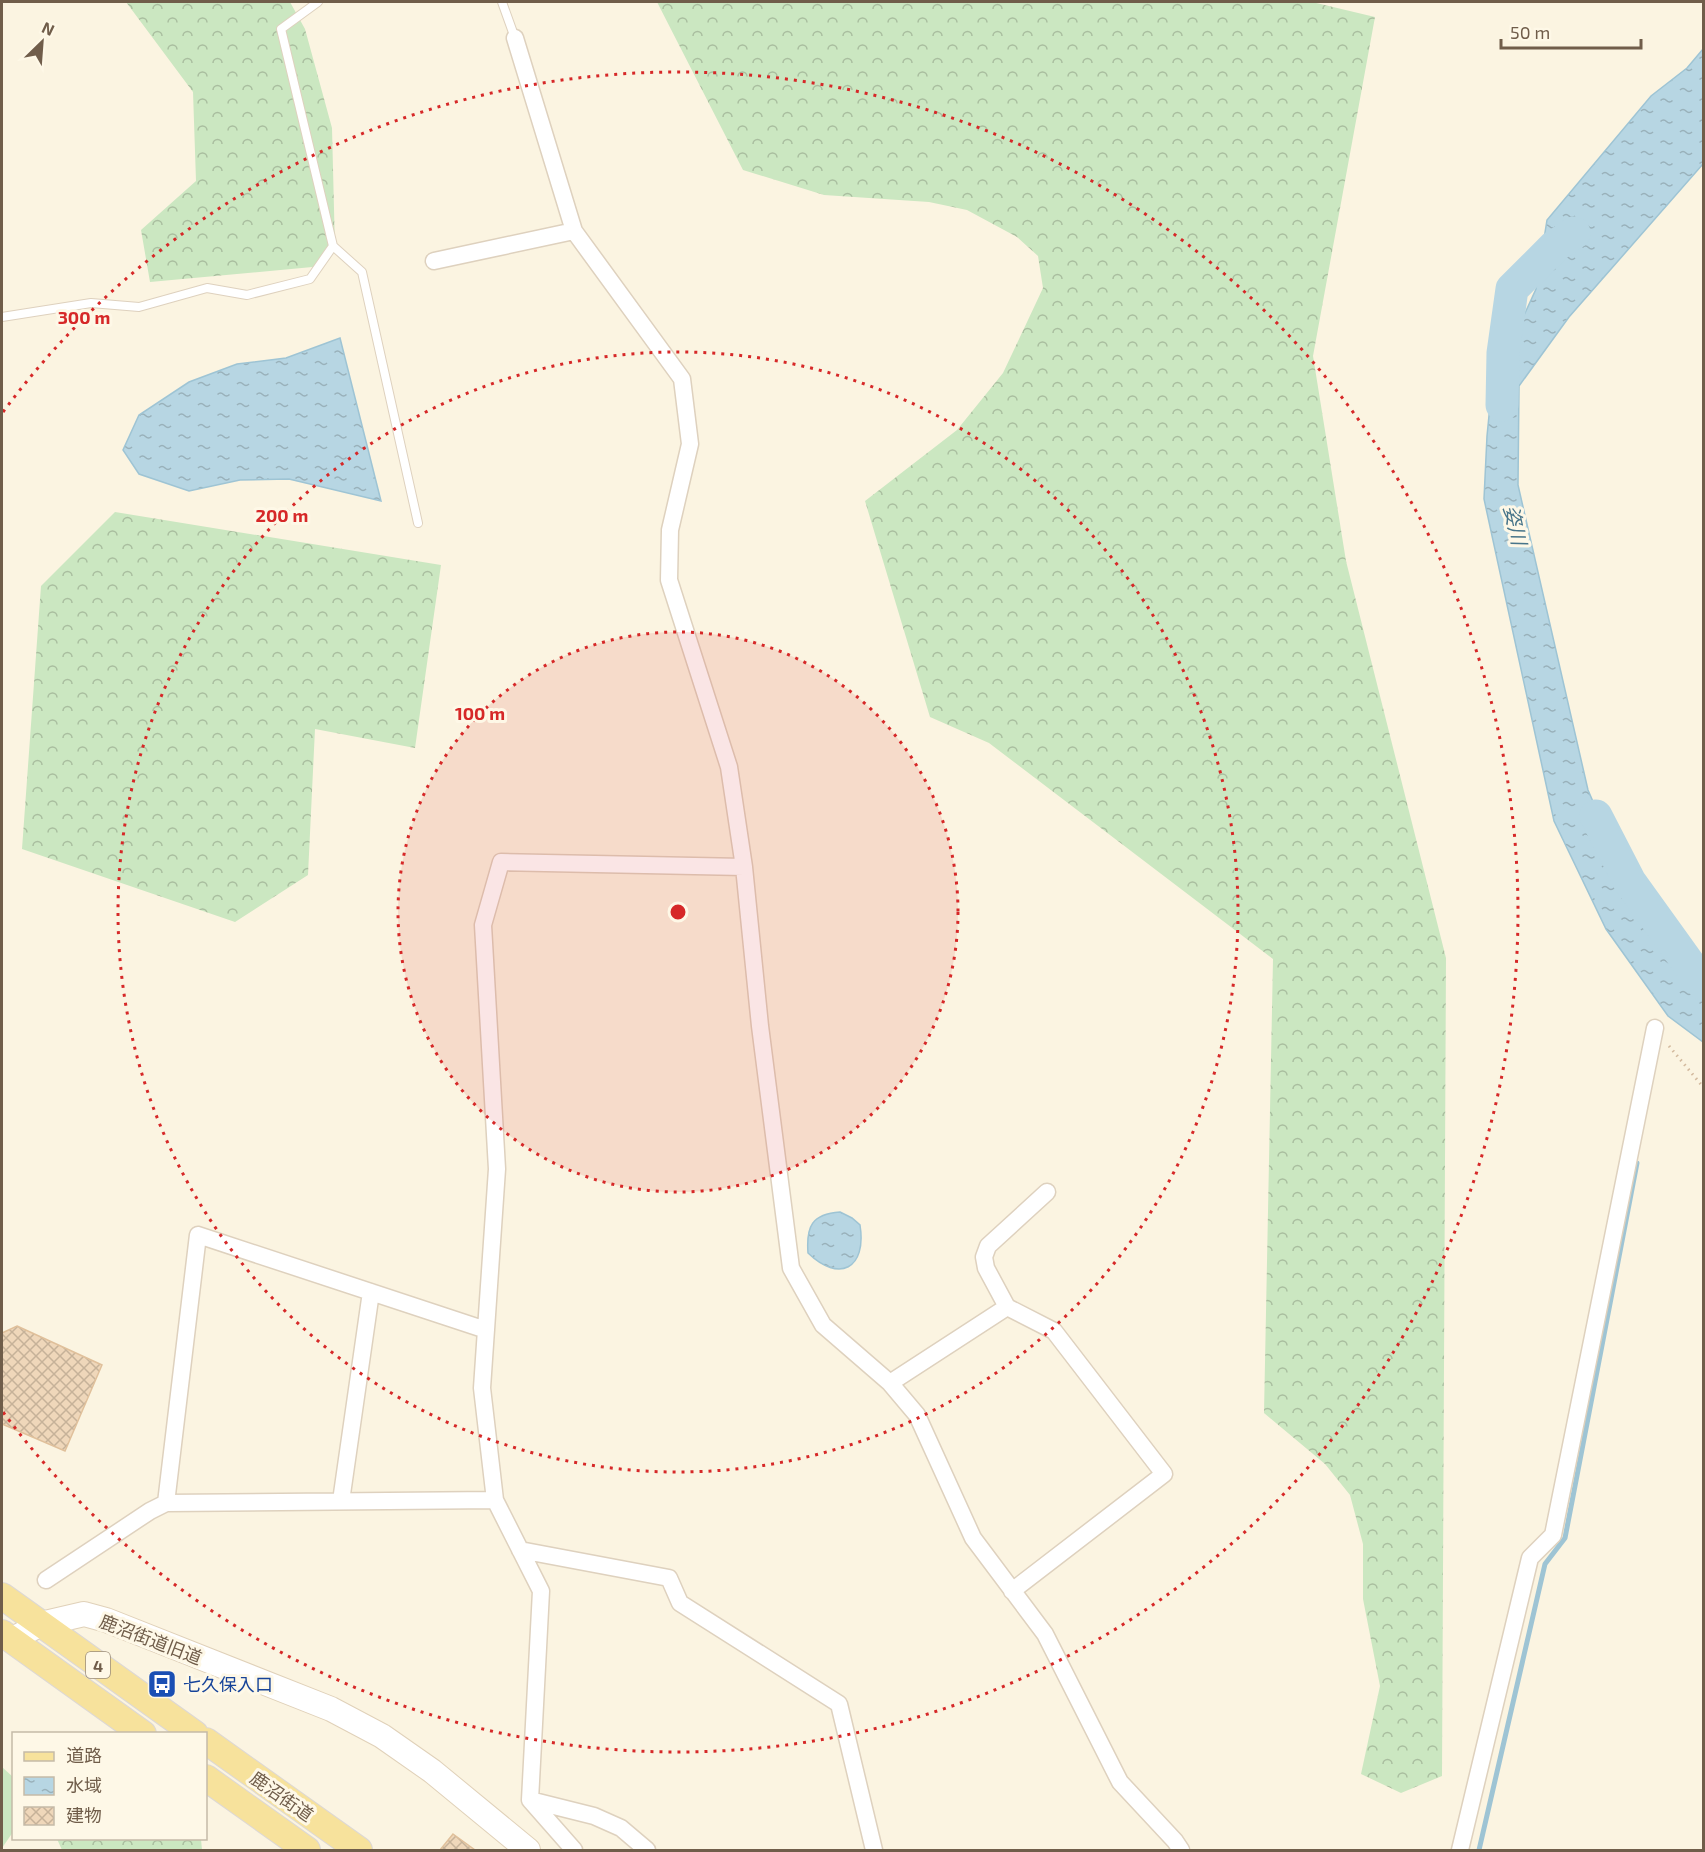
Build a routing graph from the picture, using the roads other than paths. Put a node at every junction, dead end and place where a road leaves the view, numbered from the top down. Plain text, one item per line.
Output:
1 (318, 2) edge
2 (502, 2) edge
3 (515, 38) joint
4 (574, 231) junction
5 (333, 246) junction
6 (434, 261) dead end
7 (2, 317) edge
8 (418, 524) dead end
9 (744, 867) junction
10 (1655, 1028) road end
11 (1047, 1192) dead end
12 (371, 1292) junction
13 (1007, 1307) junction
14 (486, 1330) junction
15 (890, 1383) junction
16 (495, 1500) junction
17 (341, 1501) junction
18 (166, 1503) junction
19 (520, 1550) junction
20 (46, 1580) dead end
21 (1012, 1591) junction
22 (2, 1596) edge
23 (41, 1624) junction
24 (5, 1642) edge
25 (140, 1732) edge
26 (192, 1732) edge
27 (207, 1742) edge
28 (207, 1779) edge
29 (530, 1800) junction
30 (307, 1851) edge
31 (359, 1851) edge
32 (528, 1851) edge
33 (574, 1851) edge
34 (647, 1851) edge
35 (874, 1851) edge
36 (1181, 1851) edge
37 (1460, 1851) edge

1 - 5 lane
2 - 3 lane
3 - 4 street
4 - 6 street
4 - 9 street
5 - 7 lane
5 - 8 lane
9 - 14 street
9 - 15 street
10 - 37 street
11 - 13 street
12 - 14 street
12 - 17 street
12 - 18 street
13 - 15 street
13 - 21 street
14 - 16 street
15 - 21 street
16 - 17 street
16 - 19 street
17 - 18 street
18 - 20 street
19 - 29 street
19 - 35 street
21 - 36 street
22 - 23 main road, 4
23 - 24 street, 鹿沼街道旧道
23 - 26 main road, 4
23 - 32 street, 鹿沼街道旧道
24 - 25 main road, 4
27 - 31 main road, 鹿沼街道
28 - 30 main road, 鹿沼街道
29 - 33 street
29 - 34 street

